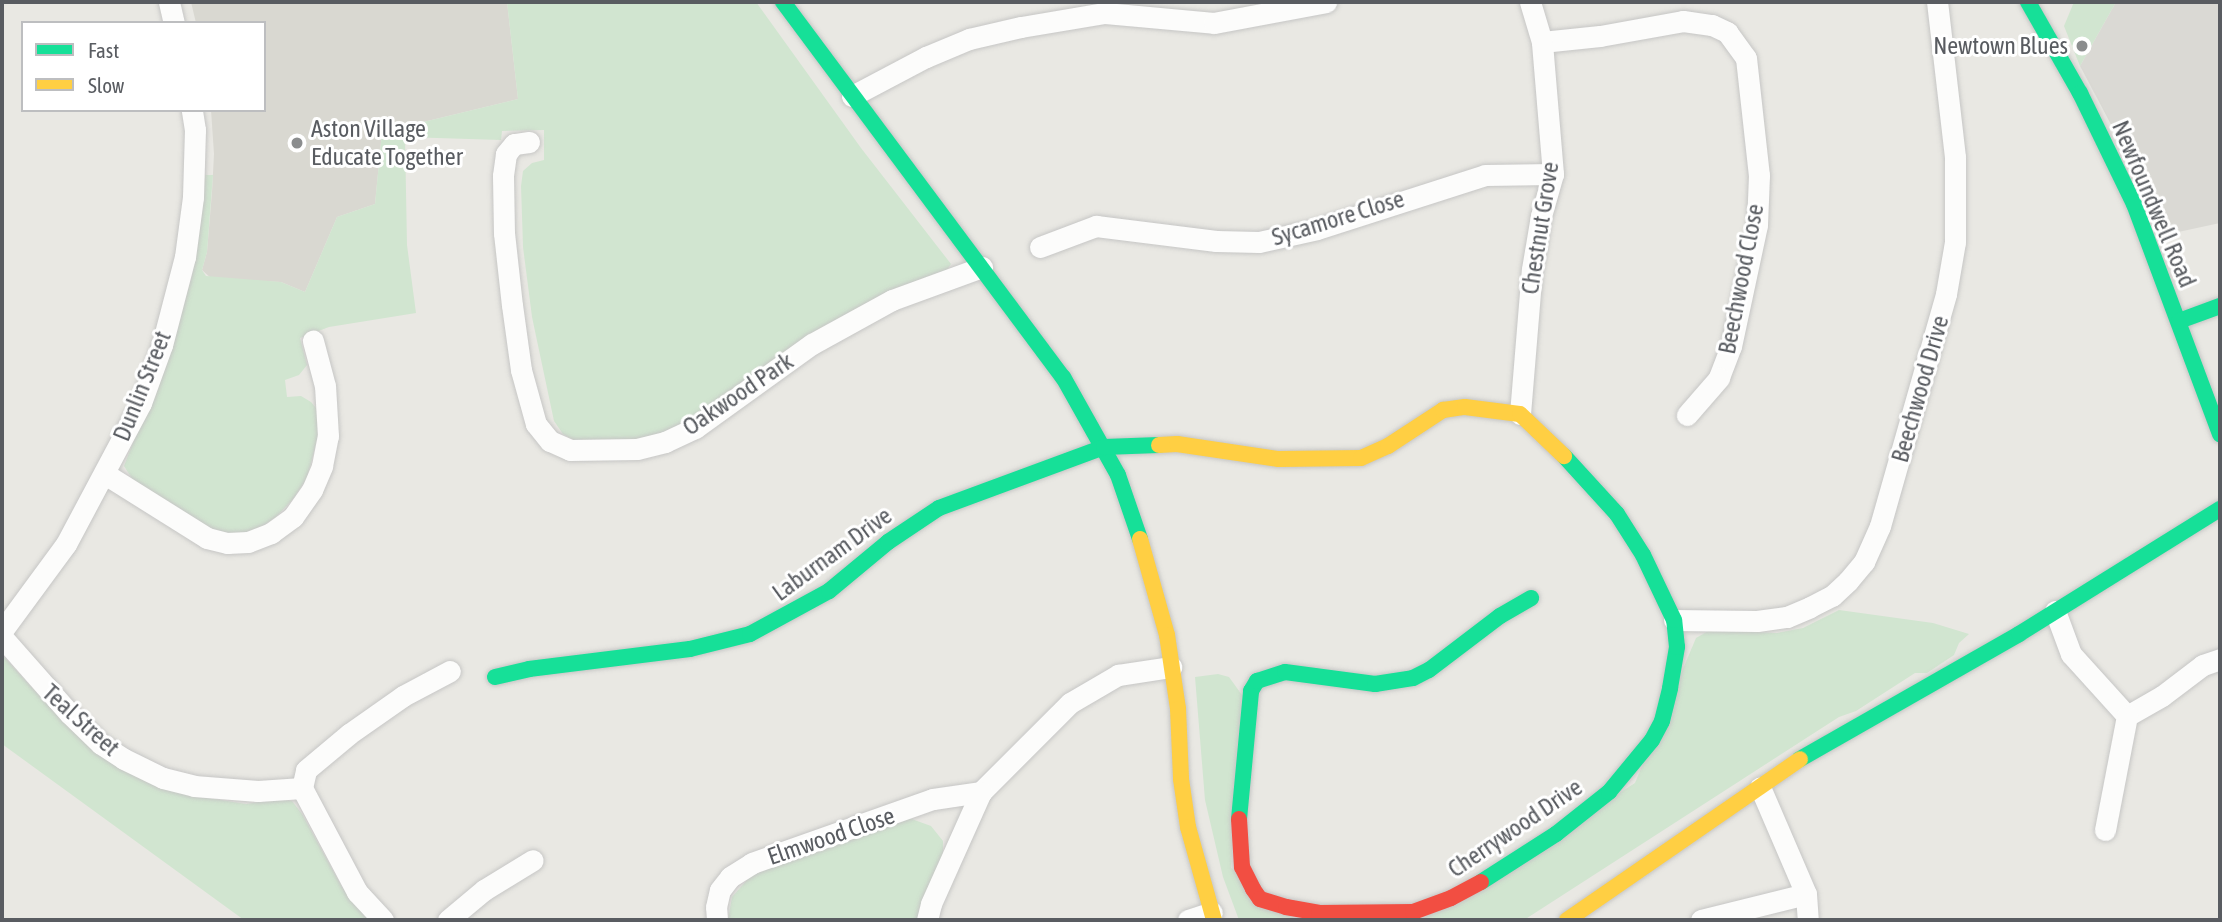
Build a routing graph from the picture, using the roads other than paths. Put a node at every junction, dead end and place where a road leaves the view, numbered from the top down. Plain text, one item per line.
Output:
1 (169, 2) edge
2 (783, 2) edge
3 (1326, 2) edge
4 (1530, 2) edge
5 (1937, 2) edge
6 (2028, 2) edge
7 (174, 21) edge
8 (1542, 42) junction
9 (852, 96) junction
10 (192, 112) edge
11 (529, 142) dead end
12 (1553, 174) junction
13 (1040, 247) dead end
14 (982, 267) junction
15 (2220, 306) edge
16 (2179, 321) junction
17 (313, 341) dead end
18 (1520, 414) junction
19 (1688, 415) dead end
20 (2220, 434) edge
21 (1104, 447) junction
22 (105, 474) junction
23 (2220, 509) edge
24 (1531, 598) dead end
25 (2055, 611) junction
26 (1674, 620) junction
27 (2, 631) edge
28 (2, 637) edge
29 (2220, 659) edge
30 (1171, 667) junction
31 (450, 671) dead end
32 (495, 677) dead end
33 (2127, 716) junction
34 (1760, 787) junction
35 (302, 788) junction
36 (981, 792) junction
37 (2105, 830) dead end
38 (533, 860) dead end
39 (1807, 894) junction
40 (1213, 916) edge
41 (383, 920) edge
42 (448, 920) edge
43 (717, 920) edge
44 (927, 920) edge
45 (1188, 920) edge
46 (1567, 920) edge
47 (1701, 920) edge
48 (1808, 920) edge

1 - 7 street
2 - 9 street
3 - 9 street
4 - 8 street, Chestnut Grove
5 - 26 street, Beechwood Drive
6 - 16 street, Newfoundwell Road
8 - 12 street, Chestnut Grove
8 - 19 street, Beechwood Close
9 - 14 street
10 - 22 street, Dunlin Street
11 - 14 street, Oakwood Park
12 - 13 street, Sycamore Close
12 - 18 street, Chestnut Grove
14 - 21 street
15 - 16 street
16 - 20 street, Newfoundwell Road
17 - 22 street
18 - 21 street
18 - 26 street, Cherrywood Drive
21 - 30 street
21 - 32 street, Laburnam Drive
22 - 27 street, Dunlin Street
23 - 25 street
24 - 26 street, Cherrywood Drive
25 - 33 street
25 - 34 street
28 - 35 street, Teal Street
29 - 33 street
30 - 36 street
30 - 40 street
31 - 35 street
33 - 37 street
34 - 39 street
34 - 46 street
35 - 41 street
36 - 43 street, Elmwood Close
36 - 44 street
38 - 42 street
39 - 47 street
39 - 48 street
40 - 45 street

